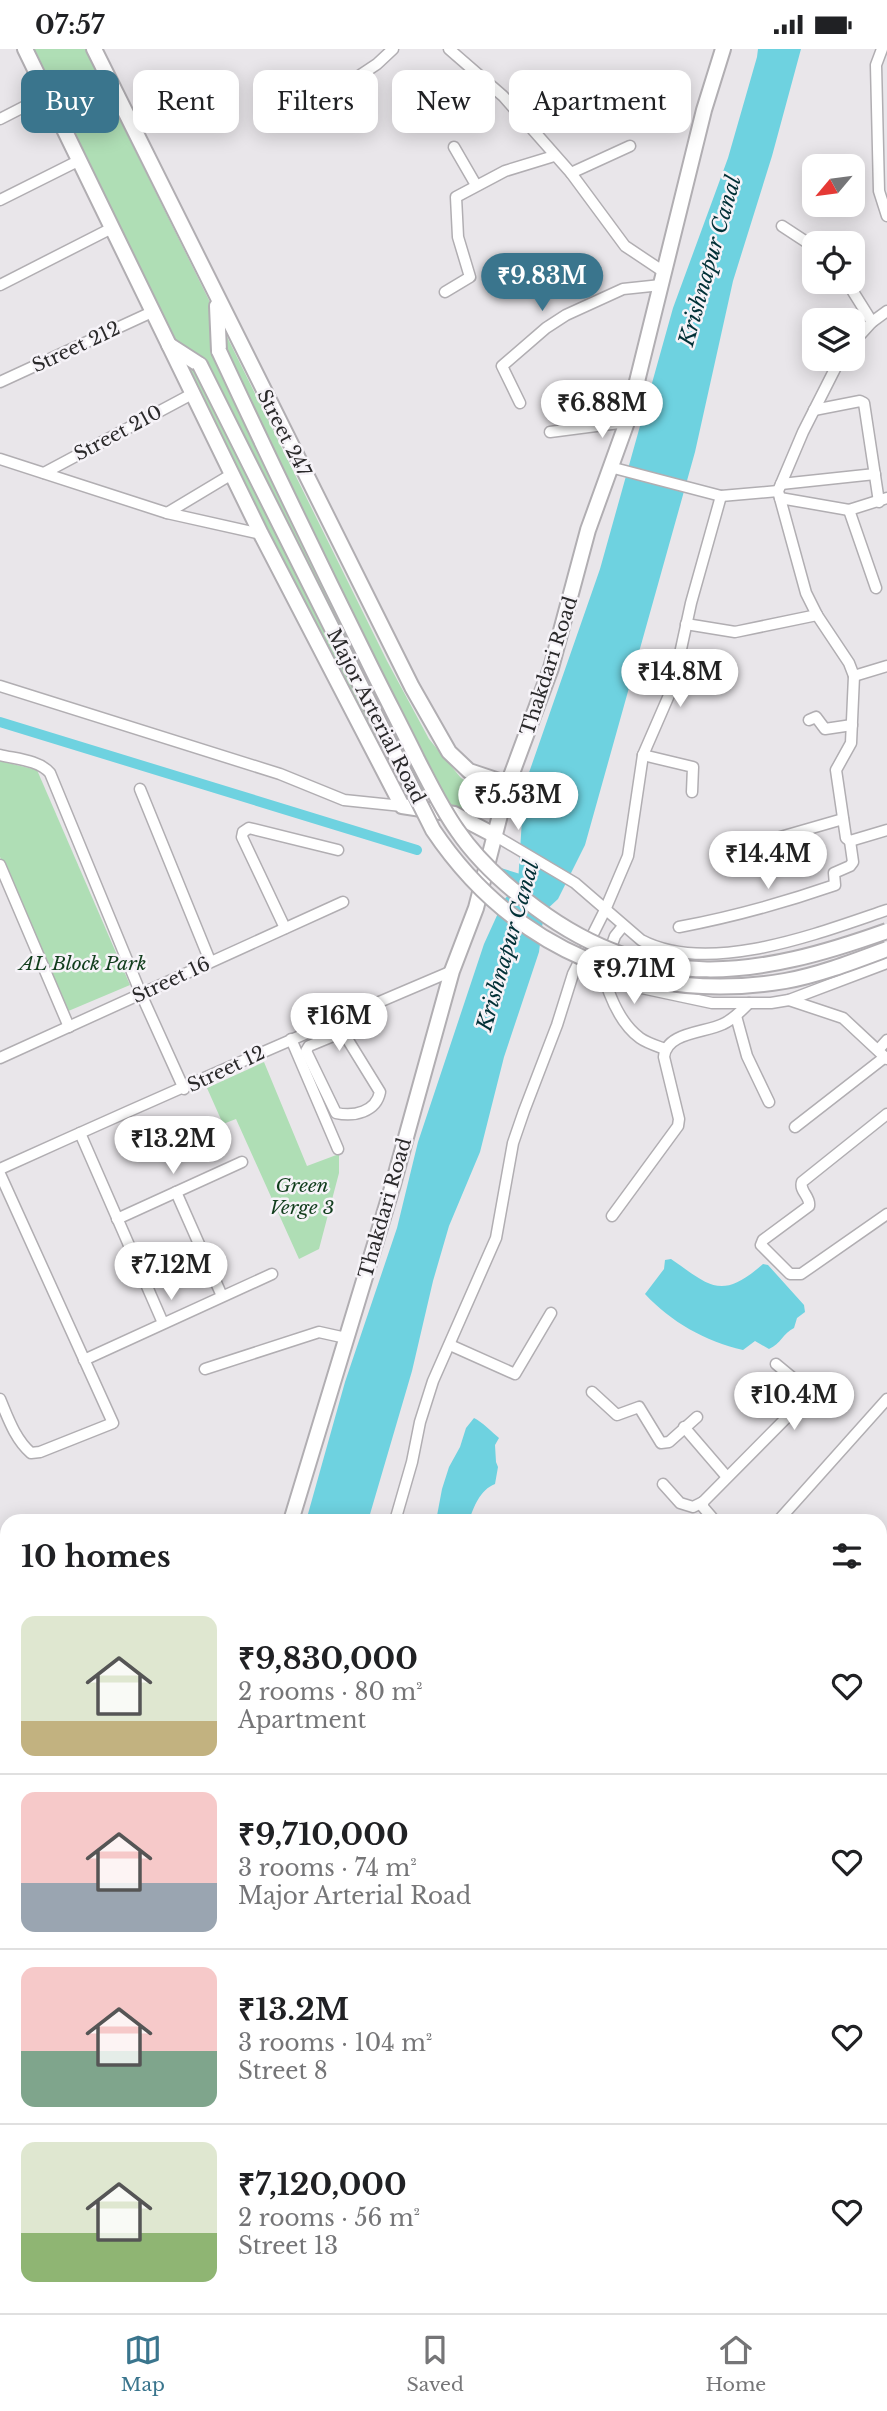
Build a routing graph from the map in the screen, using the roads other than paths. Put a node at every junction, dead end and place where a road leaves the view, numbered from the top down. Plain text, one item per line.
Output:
1 (25, 49) edge
2 (94, 49) edge
3 (393, 49) edge
4 (449, 49) edge
5 (723, 49) edge
6 (881, 51) edge
7 (35, 70) edge
8 (367, 70) edge
9 (21, 108) edge
10 (0, 119) edge
11 (65, 133) edge
12 (630, 146) dead end
13 (454, 147) dead end
14 (554, 156) junction
15 (78, 161) junction
16 (571, 173) junction
17 (476, 185) junction
18 (0, 200) edge
19 (886, 210) edge
20 (782, 226) dead end
21 (112, 228) junction
22 (802, 239) edge
23 (662, 279) junction
24 (0, 285) edge
25 (445, 292) dead end
26 (854, 294) edge
27 (216, 297) junction
28 (887, 310) edge
29 (152, 312) junction
30 (872, 322) junction
31 (865, 330) edge
32 (168, 344) junction
33 (834, 371) edge
34 (0, 382) edge
35 (192, 394) junction
36 (520, 403) dead end
37 (814, 410) junction
38 (627, 422) junction
39 (550, 432) dead end
40 (0, 459) edge
41 (617, 468) junction
42 (44, 473) junction
43 (232, 474) junction
44 (875, 474) junction
45 (780, 491) junction
46 (721, 496) junction
47 (883, 500) edge
48 (849, 510) junction
49 (167, 513) junction
50 (261, 534) junction
51 (876, 588) dead end
52 (817, 615) junction
53 (686, 624) junction
54 (887, 666) edge
55 (854, 676) junction
56 (0, 686) edge
57 (809, 720) dead end
58 (852, 725) junction
59 (0, 755) edge
60 (643, 755) junction
61 (508, 784) junction
62 (140, 789) dead end
63 (692, 792) dead end
64 (402, 806) junction
65 (842, 819) junction
66 (887, 830) edge
67 (494, 835) junction
68 (777, 838) dead end
69 (850, 841) junction
70 (338, 850) dead end
71 (0, 865) edge
72 (343, 902) dead end
73 (887, 909) edge
74 (605, 910) junction
75 (623, 926) junction
76 (679, 927) dead end
77 (285, 928) junction
78 (887, 931) edge
79 (887, 949) edge
80 (210, 961) junction
81 (887, 963) edge
82 (601, 966) junction
83 (452, 971) junction
84 (141, 994) junction
85 (789, 1000) junction
86 (750, 1003) junction
87 (736, 1016) junction
88 (328, 1023) junction
89 (69, 1027) junction
90 (306, 1033) junction
91 (333, 1035) junction
92 (291, 1038) junction
93 (887, 1040) edge
94 (312, 1045) junction
95 (665, 1049) junction
96 (884, 1055) edge
97 (0, 1058) edge
98 (184, 1089) junction
99 (769, 1102) dead end
100 (887, 1114) edge
101 (795, 1127) dead end
102 (80, 1133) junction
103 (338, 1149) dead end
104 (242, 1162) dead end
105 (0, 1172) edge
106 (176, 1192) junction
107 (887, 1214) edge
108 (612, 1216) dead end
109 (117, 1219) junction
110 (272, 1274) dead end
111 (222, 1297) junction
112 (551, 1313) dead end
113 (163, 1323) junction
114 (346, 1338) junction
115 (450, 1345) junction
116 (84, 1360) junction
117 (776, 1364) dead end
118 (205, 1369) dead end
119 (592, 1392) dead end
120 (0, 1399) edge
121 (887, 1399) edge
122 (697, 1417) dead end
123 (684, 1427) junction
124 (727, 1477) junction
125 (663, 1483) dead end
126 (703, 1502) junction
127 (293, 1514) edge
128 (397, 1514) edge
129 (709, 1514) edge
130 (784, 1514) edge

1 - 7 street
2 - 27 street, Street 247
3 - 8 street
4 - 14 street
5 - 23 street, Thakdari Road
6 - 19 street
9 - 10 street
11 - 15 street
12 - 16 street
13 - 17 street
14 - 16 street
14 - 17 street
15 - 18 street
15 - 21 street
16 - 23 street
17 - 25 street
20 - 22 street
21 - 24 street
21 - 29 street
23 - 36 street
23 - 38 street, Thakdari Road
26 - 30 street
27 - 61 street, Street 247
27 - 78 street, Major Arterial Road, bridge
28 - 30 street
29 - 32 street
29 - 34 street, Street 212
30 - 31 street
32 - 35 street
32 - 82 street, Major Arterial Road, bridge
33 - 37 street
35 - 42 street, Street 210
35 - 43 street
37 - 44 street
37 - 45 street
38 - 39 street
38 - 41 street, Thakdari Road
40 - 42 street
41 - 46 street
41 - 61 street, Thakdari Road
42 - 49 street
43 - 49 street
43 - 50 street
44 - 45 street
44 - 47 street
45 - 46 street
45 - 48 street
45 - 52 street
46 - 53 street
47 - 48 street
48 - 51 street
49 - 50 street
50 - 64 street
52 - 53 street
52 - 55 street
53 - 60 street
54 - 55 street
55 - 58 street
56 - 64 street
57 - 58 street
58 - 65 street
59 - 84 street
60 - 63 street
60 - 74 street
61 - 67 street, Thakdari Road
62 - 80 street
64 - 67 street
65 - 68 street
65 - 69 street
66 - 69 street
67 - 74 street
67 - 83 street, Thakdari Road
69 - 76 street
70 - 77 street
71 - 89 street
72 - 77 street, Street 16
73 - 75 street
74 - 75 street
74 - 115 street
75 - 86 street
77 - 80 street, Street 16
79 - 82 street, Major Arterial Road, bridge
80 - 84 street, Street 16
81 - 85 street
82 - 95 street
83 - 88 street, Street 12
83 - 114 street, Thakdari Road
84 - 89 street, Street 16
84 - 98 street
85 - 86 street
85 - 96 street
86 - 87 street
87 - 95 street
87 - 99 street
88 - 90 street, Street 12
88 - 91 street
89 - 97 street, Street 16
90 - 92 street, Street 12
90 - 94 street
91 - 94 street
91 - 94 street
92 - 98 street, Street 12
92 - 103 street
93 - 96 street
95 - 108 street
96 - 101 street
98 - 102 street, Street 12
100 - 107 street
102 - 105 street, Street 12
102 - 109 street
104 - 106 street
105 - 116 street
106 - 109 street
106 - 111 street
109 - 113 street
110 - 111 street
111 - 113 street
112 - 115 street
113 - 116 street
114 - 118 street
114 - 127 street, Thakdari Road
115 - 128 street
116 - 120 street
117 - 124 street
119 - 123 street
121 - 130 street
122 - 123 street
123 - 124 street
124 - 126 street
125 - 126 street
126 - 129 street

